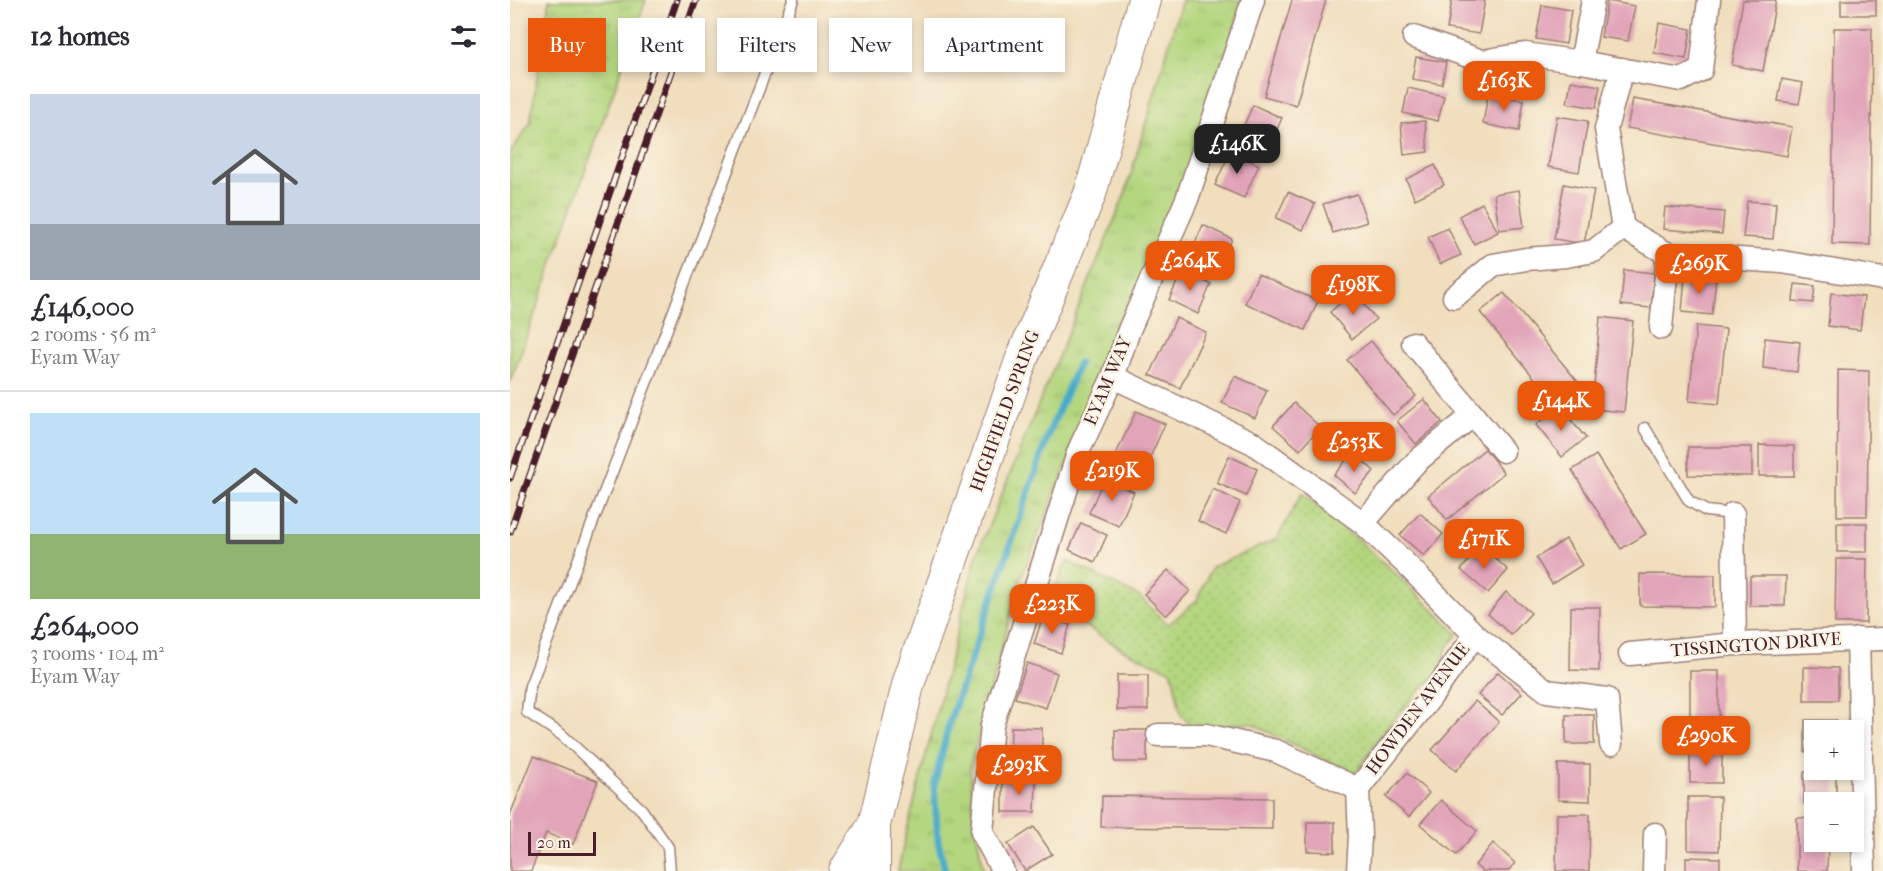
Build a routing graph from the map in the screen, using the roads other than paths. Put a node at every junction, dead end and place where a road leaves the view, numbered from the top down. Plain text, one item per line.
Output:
1 (793, 0) edge
2 (1144, 0) edge
3 (1253, 0) edge
4 (1593, 0) edge
5 (1709, 0) edge
6 (1414, 37) dead end
7 (1581, 62) junction
8 (1622, 69) junction
9 (1623, 228) junction
10 (1668, 254) junction
11 (1883, 279) edge
12 (1454, 297) dead end
13 (1661, 328) dead end
14 (1413, 343) dead end
15 (1113, 376) junction
16 (1473, 414) junction
17 (1646, 428) dead end
18 (1503, 451) dead end
19 (1733, 514) joint
20 (1363, 523) junction
21 (1475, 635) junction
22 (1858, 639) junction
23 (1883, 639) edge
24 (1735, 644) junction
25 (1630, 654) dead end
26 (1158, 735) dead end
27 (1611, 744) dead end
28 (1358, 789) junction
29 (874, 825) junction
30 (1655, 834) dead end
31 (670, 871) edge
32 (845, 871) edge
33 (874, 871) edge
34 (1003, 871) edge
35 (1358, 871) edge
36 (1654, 871) edge
37 (1864, 871) edge

1 - 31 lane
2 - 29 main road, HIGHFIELD SPRING
3 - 15 street, EYAM WAY
4 - 7 street
5 - 8 street
6 - 7 street
7 - 8 street
8 - 9 street
9 - 10 street
9 - 12 street
10 - 11 street
10 - 13 street
14 - 16 street
15 - 20 street, HOWDEN AVENUE
15 - 34 street, EYAM WAY
16 - 18 street
16 - 20 street
17 - 19 lane
19 - 24 street
20 - 21 street, HOWDEN AVENUE
21 - 27 street
21 - 28 street, HOWDEN AVENUE
22 - 23 street, TISSINGTON DRIVE
22 - 24 street, TISSINGTON DRIVE
22 - 37 street
24 - 25 street, TISSINGTON DRIVE
26 - 28 street
28 - 35 street, HOWDEN AVENUE
29 - 32 main road
29 - 33 main road
30 - 36 street

